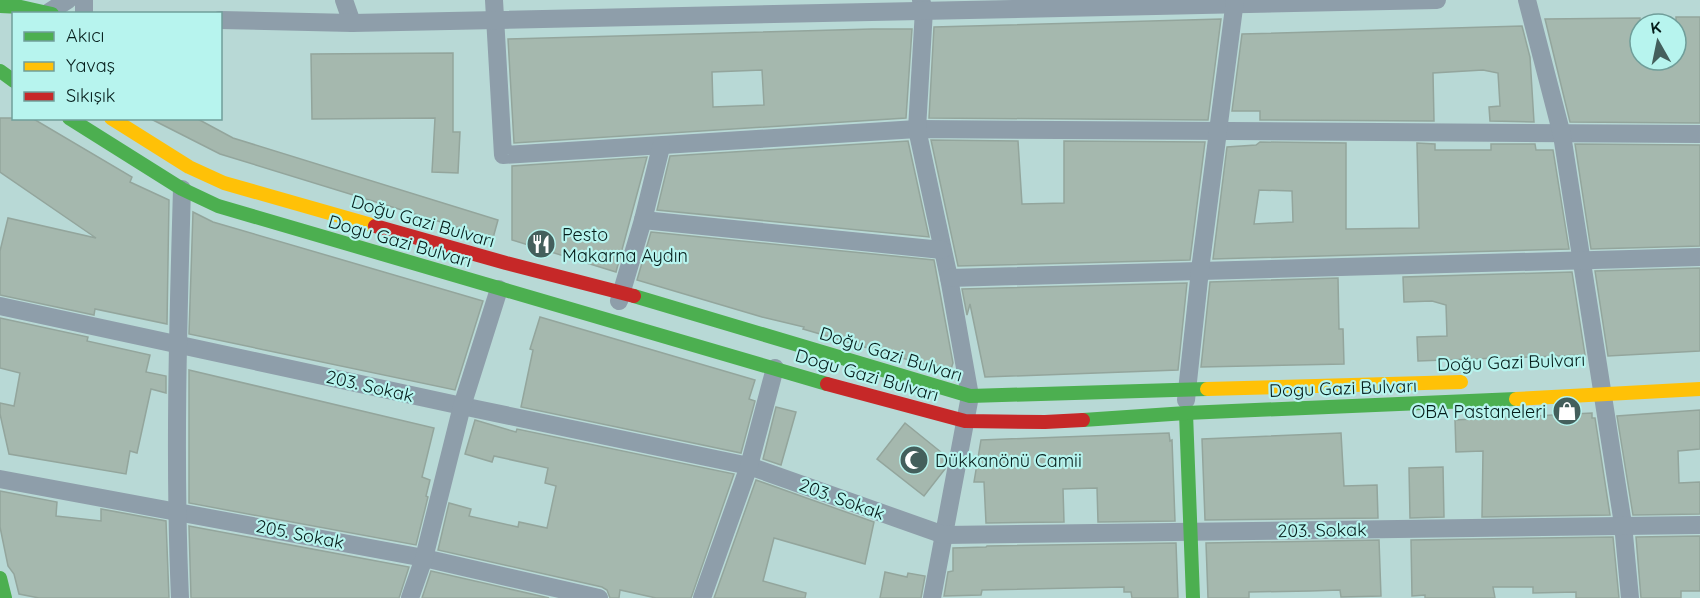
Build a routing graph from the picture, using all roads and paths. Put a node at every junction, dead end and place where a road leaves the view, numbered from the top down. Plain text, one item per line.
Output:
1 (68, 0) edge
2 (344, 0) edge
3 (494, 0) edge
4 (1437, 0) edge
5 (1527, 0) edge
6 (1234, 3) edge
7 (922, 5) edge
8 (2, 12) edge
9 (45, 12) edge
10 (51, 12) edge
11 (495, 19) junction
12 (222, 20) edge
13 (352, 23) junction
14 (72, 120) edge
15 (114, 120) edge
16 (917, 129) junction
17 (1218, 131) junction
18 (1700, 134) edge
19 (1562, 135) junction
20 (661, 147) junction
21 (182, 189) junction
22 (643, 220) junction
23 (942, 250) junction
24 (1700, 257) edge
25 (1581, 262) junction
26 (1200, 270) junction
27 (949, 278) junction
28 (499, 289) junction
29 (621, 292) junction
30 (0, 306) edge
31 (613, 322) junction
32 (177, 343) junction
33 (775, 368) junction
34 (1470, 381) dead end
35 (1700, 389) edge
36 (1186, 391) junction
37 (1602, 395) junction
38 (970, 396) junction
39 (462, 406) junction
40 (1186, 413) junction
41 (965, 421) junction
42 (749, 466) junction
43 (0, 478) edge
44 (176, 511) junction
45 (1623, 524) junction
46 (1700, 525) edge
47 (1190, 532) junction
48 (944, 535) junction
49 (424, 558) junction
50 (180, 598) edge
51 (410, 598) edge
52 (599, 598) edge
53 (702, 598) edge
54 (932, 598) edge
55 (1193, 598) edge
56 (1630, 598) edge

1 - 10 street
2 - 13 street
3 - 11 street
4 - 6 street
5 - 19 street
6 - 7 street
6 - 17 street
7 - 11 street
7 - 16 street
8 - 9 main road
11 - 13 street
11 - 20 street
12 - 13 street
14 - 21 main road, Dogu Gazi Bulvarı
15 - 29 main road, Doğu Gazi Bulvarı
16 - 17 street
16 - 20 street
16 - 23 street
17 - 19 street
17 - 26 street
18 - 19 street
19 - 25 street
20 - 22 street
21 - 28 main road, Dogu Gazi Bulvarı
21 - 32 street
22 - 23 street
22 - 29 street
23 - 27 street
24 - 25 street
25 - 26 street
25 - 37 street
26 - 27 street
26 - 36 street
27 - 38 street
28 - 31 main road, Dogu Gazi Bulvarı
28 - 39 street
29 - 31 street
29 - 38 main road, Doğu Gazi Bulvarı
30 - 32 street, 203. Sokak
31 - 33 main road, Dogu Gazi Bulvarı
32 - 39 street, 203. Sokak
32 - 44 street
33 - 41 main road, Dogu Gazi Bulvarı
33 - 42 street
34 - 36 main road, Doğu Gazi Bulvarı
35 - 37 main road, Dogu Gazi Bulvarı
36 - 38 main road, Doğu Gazi Bulvarı
36 - 40 street
37 - 40 main road, Dogu Gazi Bulvarı
37 - 45 street
38 - 41 street
39 - 42 street, 203. Sokak
39 - 49 street
40 - 41 main road, Dogu Gazi Bulvarı
40 - 47 main road
41 - 48 street
42 - 48 street, 203. Sokak
42 - 53 street
43 - 44 street, 205. Sokak
44 - 49 street, 205. Sokak
44 - 50 street
45 - 46 street, 203. Sokak
45 - 47 street, 203. Sokak
45 - 56 street
47 - 48 street, 203. Sokak
47 - 55 main road
48 - 54 street
49 - 51 street
49 - 52 street, 205. Sokak

